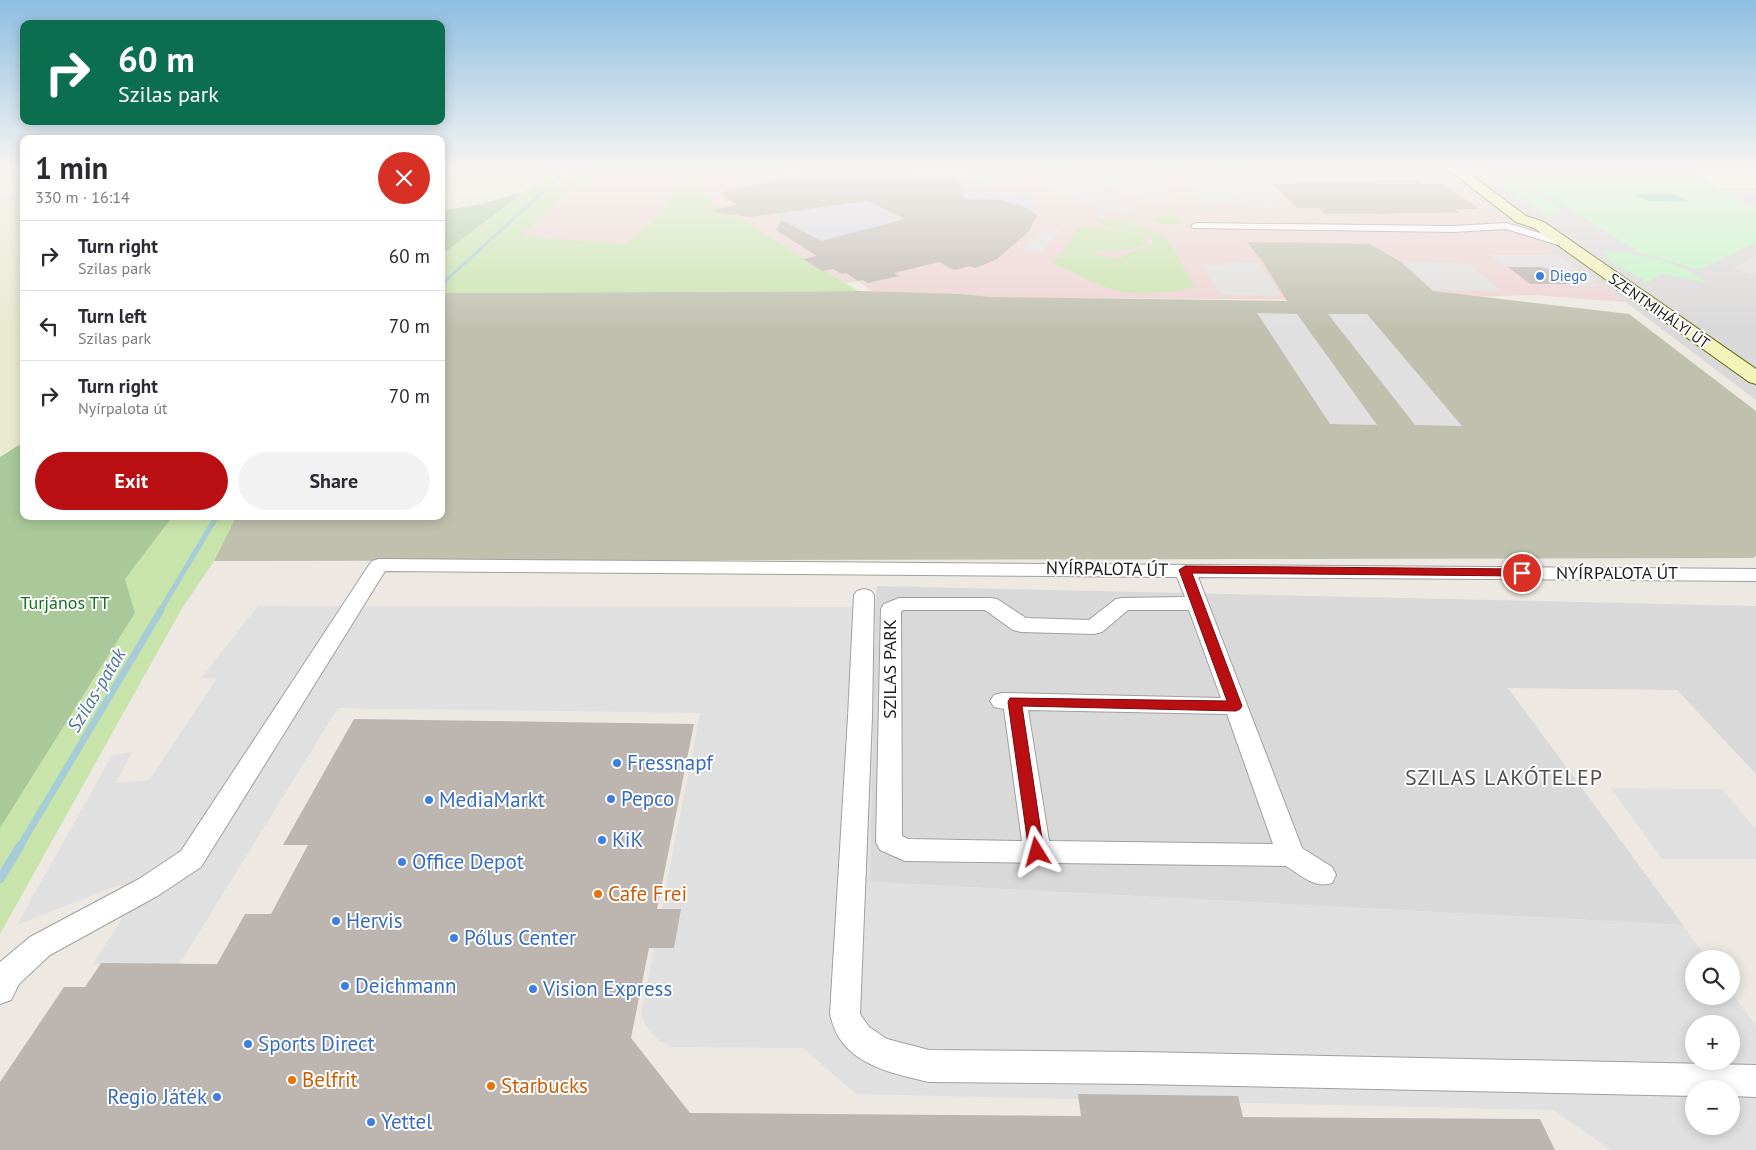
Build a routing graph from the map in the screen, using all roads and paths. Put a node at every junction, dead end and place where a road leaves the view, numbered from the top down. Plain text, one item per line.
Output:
1 (1486, 224) joint
2 (1539, 224) joint
3 (1506, 226) junction
4 (1565, 244) junction
5 (1756, 378) edge
6 (1185, 570) junction
7 (1756, 575) edge
8 (864, 595) dead end
9 (1197, 603) junction
10 (1236, 706) junction
11 (1037, 852) junction
12 (1291, 855) junction
13 (1322, 875) dead end
14 (0, 990) edge
15 (1756, 1080) edge

1 - 3 street
1 - 3 street
2 - 3 street
2 - 4 main road, SZENTMIHÁLYI ÚT
3 - 4 street
4 - 5 main road, SZENTMIHÁLYI ÚT
6 - 7 street, NYÍRPALOTA ÚT
6 - 9 street
6 - 14 street, NYÍRPALOTA ÚT
8 - 15 street
9 - 10 street
9 - 11 street, SZILAS PARK
10 - 11 street
10 - 12 street
11 - 12 street, SZILAS PARK
12 - 13 street

